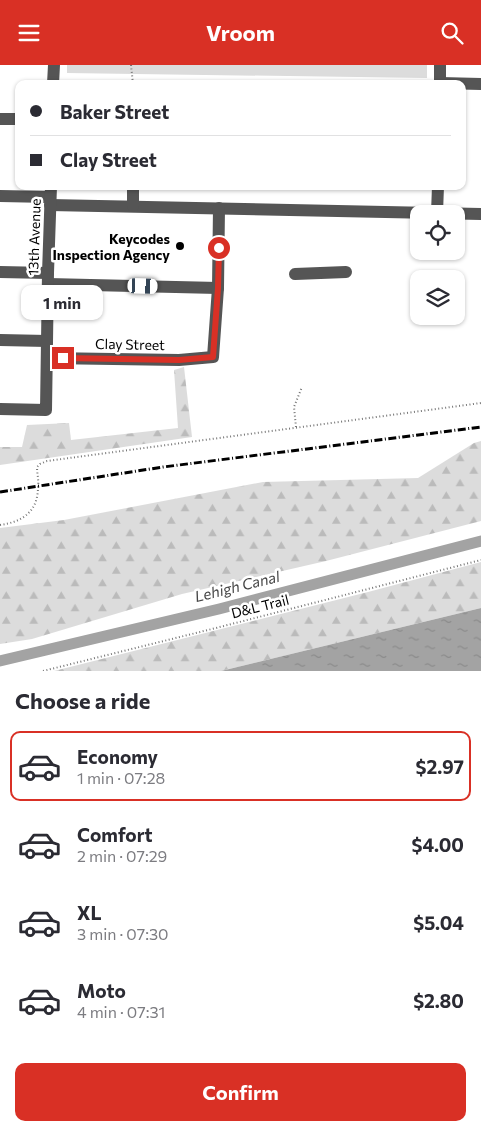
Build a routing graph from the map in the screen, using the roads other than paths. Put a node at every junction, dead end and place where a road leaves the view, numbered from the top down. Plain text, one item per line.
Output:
1 (54, 65) edge
2 (440, 65) edge
3 (53, 80) edge
4 (440, 80) edge
5 (466, 83) edge
6 (481, 83) edge
7 (0, 119) edge
8 (15, 119) edge
9 (133, 190) edge
10 (438, 190) edge
11 (0, 196) edge
12 (50, 196) edge
13 (437, 205) edge
14 (133, 206) junction
15 (219, 208) junction
16 (410, 212) edge
17 (465, 214) edge
18 (481, 214) edge
19 (0, 272) edge
20 (346, 272) dead end
21 (294, 274) dead end
22 (48, 279) junction
23 (218, 288) junction
24 (0, 341) edge
25 (47, 341) junction
26 (47, 358) junction
27 (0, 409) edge

1 - 3 street
2 - 4 street
5 - 6 street
7 - 8 street
9 - 14 street
10 - 13 street
11 - 12 street
12 - 14 street
12 - 22 street, 13th Avenue
14 - 15 street
15 - 16 street
15 - 23 street
17 - 18 street
19 - 22 street
20 - 21 street
22 - 23 street
22 - 25 street, 13th Avenue
23 - 26 street, Clay Street
24 - 25 street
25 - 26 street, 13th Avenue
26 - 27 street, 13th Avenue

